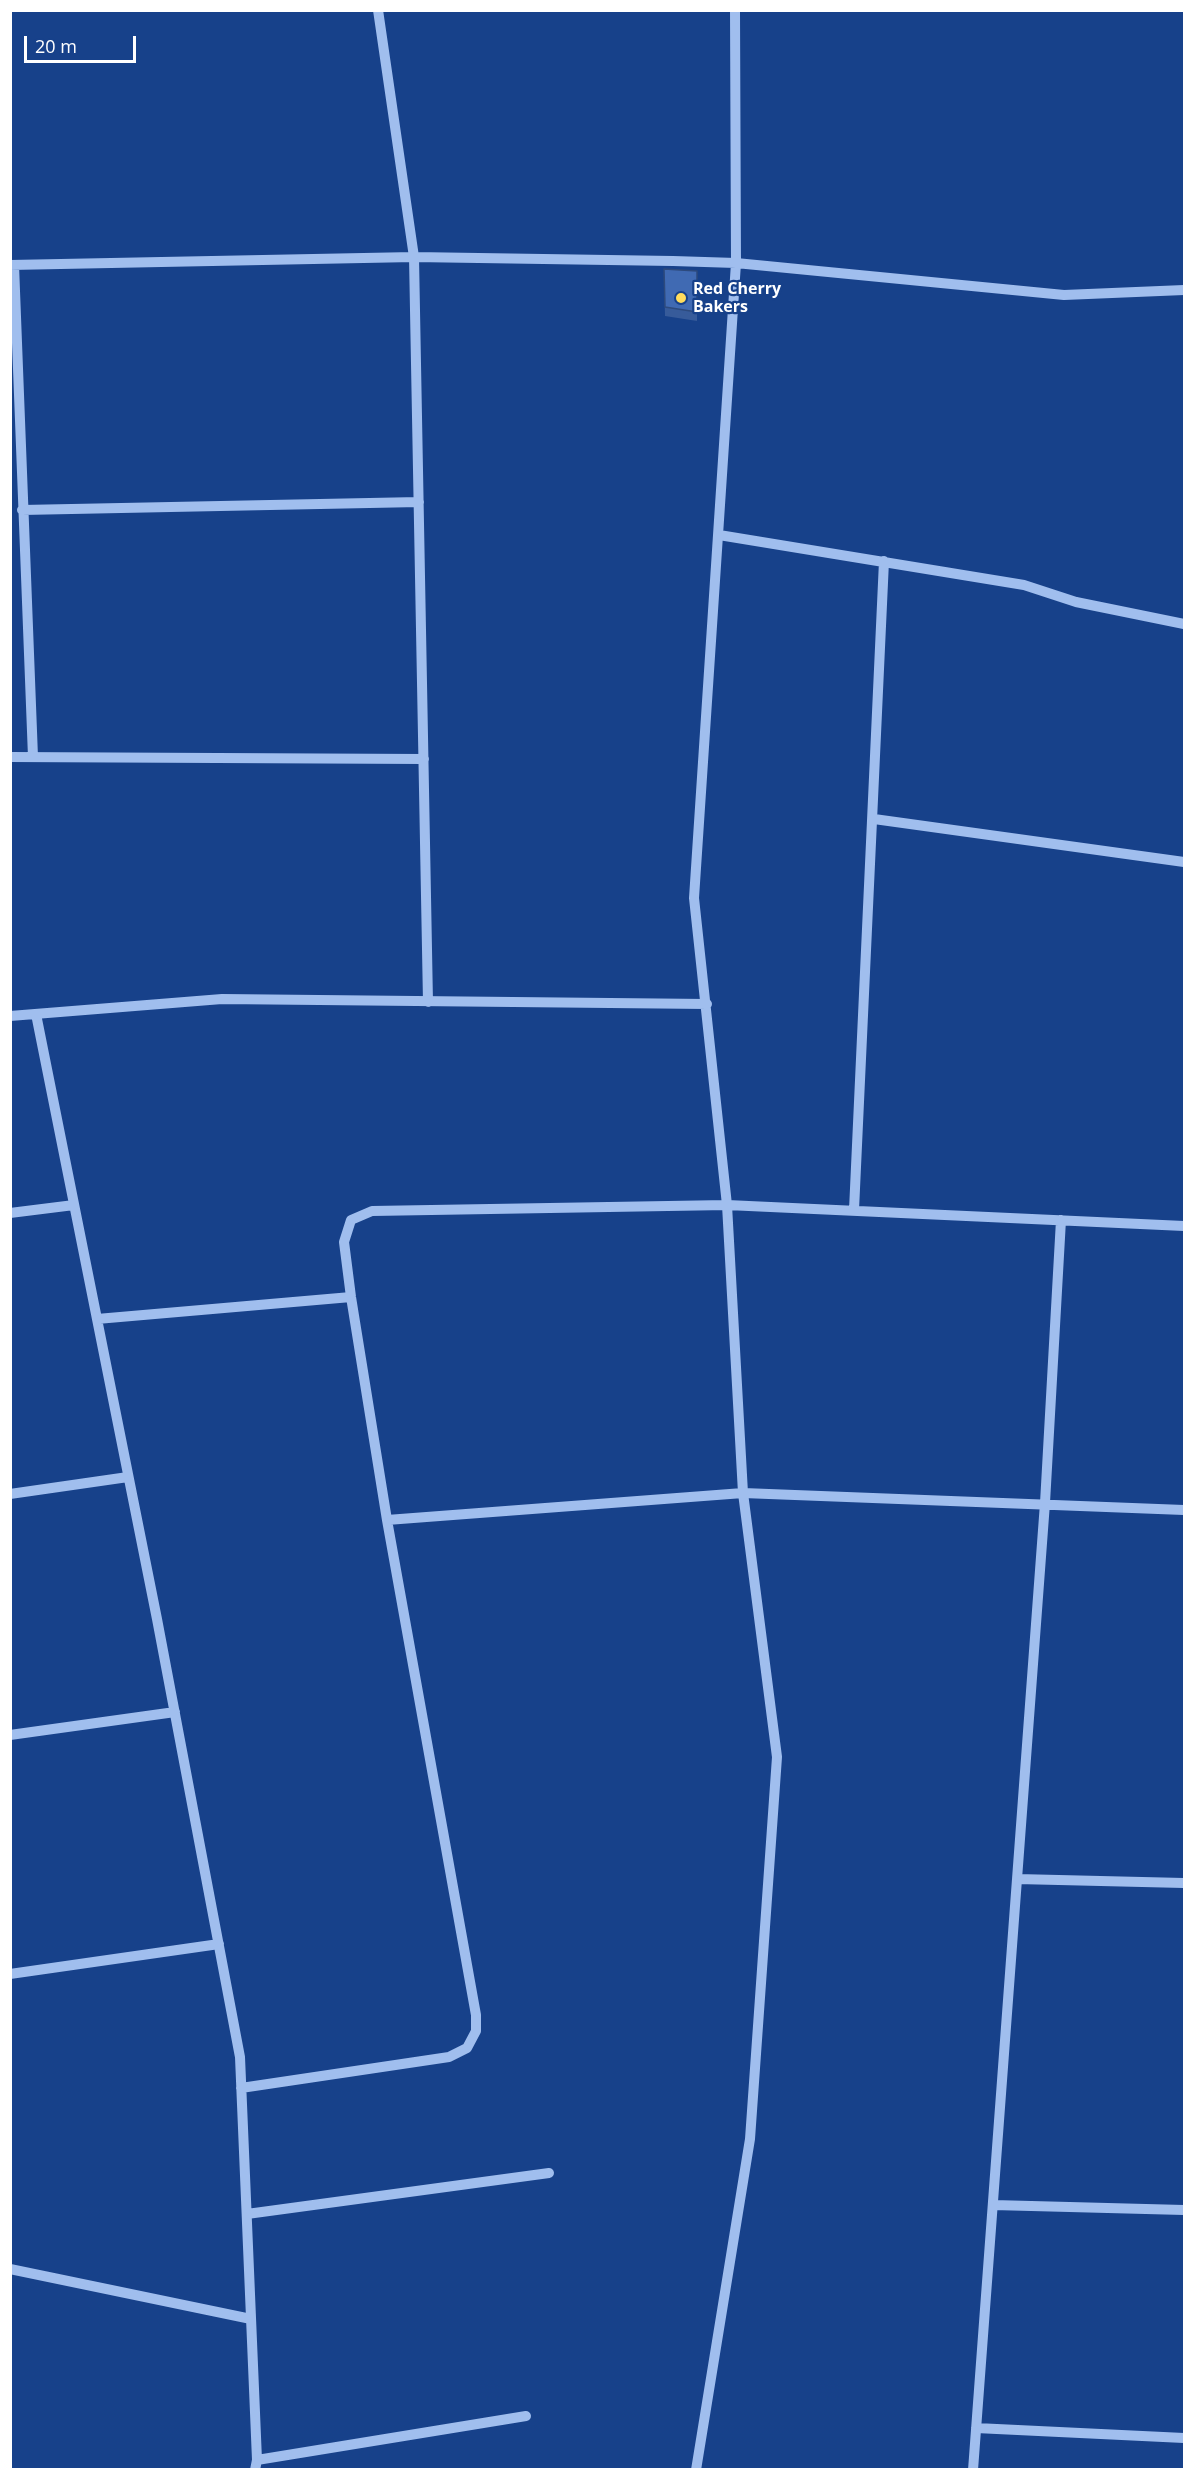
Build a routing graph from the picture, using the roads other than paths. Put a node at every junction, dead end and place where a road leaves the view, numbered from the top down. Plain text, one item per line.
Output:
1 (378, 10) edge
2 (735, 10) edge
3 (414, 256) junction
4 (736, 264) junction
5 (12, 265) edge
6 (1185, 290) edge
7 (419, 502) junction
8 (22, 510) junction
9 (719, 536) junction
10 (884, 561) junction
11 (1185, 624) edge
12 (10, 757) edge
13 (33, 757) junction
14 (424, 759) junction
15 (874, 819) junction
16 (1185, 862) edge
17 (428, 1002) junction
18 (707, 1004) junction
19 (36, 1014) junction
20 (10, 1016) edge
21 (727, 1204) junction
22 (74, 1205) junction
23 (854, 1209) junction
24 (10, 1213) edge
25 (1061, 1220) junction
26 (1185, 1226) edge
27 (351, 1297) junction
28 (97, 1320) junction
29 (128, 1477) junction
30 (743, 1493) junction
31 (10, 1494) edge
32 (1045, 1503) junction
33 (1185, 1510) edge
34 (387, 1521) junction
35 (175, 1713) junction
36 (10, 1735) edge
37 (1017, 1879) junction
38 (1185, 1883) edge
39 (219, 1944) junction
40 (10, 1974) edge
41 (242, 2088) junction
42 (549, 2173) dead end
43 (993, 2205) junction
44 (1185, 2210) edge
45 (247, 2214) junction
46 (10, 2270) edge
47 (251, 2319) junction
48 (525, 2416) dead end
49 (976, 2428) junction
50 (1185, 2438) edge
51 (256, 2464) edge
52 (696, 2469) edge
53 (973, 2469) edge

1 - 3 street
2 - 4 street
3 - 4 street
3 - 5 street
3 - 7 street
4 - 6 street
4 - 9 street
5 - 8 street
7 - 8 street
7 - 14 street
8 - 13 street
9 - 10 street
9 - 18 street
10 - 11 street
10 - 15 street
12 - 13 street
13 - 14 street
14 - 17 street
15 - 16 street
15 - 23 street
17 - 18 street
17 - 19 street
18 - 21 street
19 - 20 street
19 - 22 street
21 - 23 street
21 - 27 street
21 - 30 street
22 - 24 street
22 - 28 street
23 - 25 street
25 - 26 street
25 - 32 street
27 - 28 street
27 - 34 street
28 - 29 street
29 - 31 street
29 - 35 street
30 - 32 street
30 - 34 street
30 - 52 street
32 - 33 street
32 - 37 street
34 - 41 street
35 - 36 street
35 - 39 street
37 - 38 street
37 - 43 street
39 - 40 street
39 - 41 street
41 - 45 street
42 - 45 street
43 - 44 street
43 - 49 street
45 - 47 street
46 - 47 street
47 - 51 street
48 - 51 street
49 - 50 street
49 - 53 street

